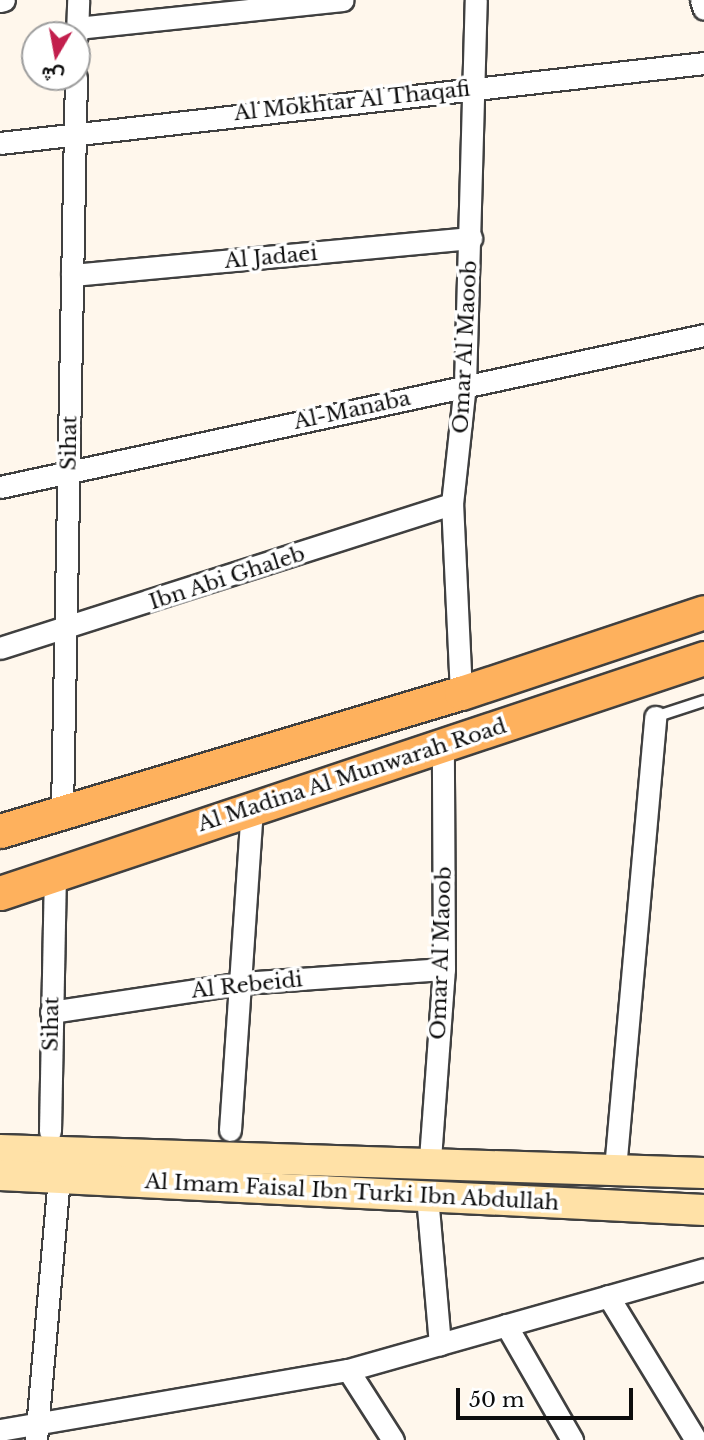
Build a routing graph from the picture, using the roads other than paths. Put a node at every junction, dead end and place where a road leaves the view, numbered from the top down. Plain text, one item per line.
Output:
1 (78, 0) edge
2 (343, 0) edge
3 (476, 0) edge
4 (701, 0) edge
5 (704, 9) edge
6 (77, 21) edge
7 (91, 30) edge
8 (704, 63) edge
9 (474, 88) junction
10 (75, 91) edge
11 (74, 131) junction
12 (0, 143) edge
13 (471, 238) junction
14 (72, 275) junction
15 (704, 335) edge
16 (465, 385) junction
17 (68, 471) junction
18 (0, 487) edge
19 (452, 504) junction
20 (704, 612) edge
21 (65, 631) junction
22 (0, 648) edge
23 (704, 658) edge
24 (461, 693) junction
25 (704, 701) edge
26 (655, 717) joint
27 (443, 746) junction
28 (252, 808) junction
29 (62, 810) junction
30 (0, 831) edge
31 (55, 875) junction
32 (0, 893) edge
33 (444, 969) junction
34 (242, 983) junction
35 (51, 1012) junction
36 (50, 1130) dead end
37 (230, 1130) dead end
38 (0, 1150) edge
39 (430, 1159) junction
40 (615, 1169) junction
41 (704, 1173) edge
42 (0, 1175) edge
43 (59, 1176) junction
44 (427, 1196) junction
45 (704, 1210) edge
46 (704, 1269) edge
47 (608, 1296) junction
48 (506, 1325) junction
49 (440, 1344) junction
50 (348, 1370) junction
51 (0, 1430) edge
52 (37, 1432) edge
53 (393, 1440) edge
54 (572, 1440) edge
55 (696, 1440) edge

1 - 6 street
2 - 7 street
3 - 9 street, Omar Al Maoob
4 - 5 street
8 - 9 street, Al Mokhtar Al Thaqafi
9 - 11 street, Al Mokhtar Al Thaqafi
9 - 13 street, Omar Al Maoob
10 - 11 street, Sihat
11 - 12 street, Al Mokhtar Al Thaqafi
11 - 14 street, Sihat
13 - 14 street, Al Jadaei
13 - 16 street, Omar Al Maoob
14 - 17 street, Sihat
15 - 16 street, Al-Manaba
16 - 17 street, Al-Manaba
16 - 19 street, Omar Al Maoob
17 - 18 street, Al-Manaba
17 - 21 street, Sihat
19 - 21 street, Ibn Abi Ghaleb
19 - 24 street, Omar Al Maoob
20 - 24 main road, Al Madina Al Munwarah Road
21 - 22 street, Ibn Abi Ghaleb
21 - 29 street, Sihat
23 - 27 main road, Al Madina Al Munwarah Road
24 - 29 main road, Al Madina Al Munwarah Road
25 - 26 lane
26 - 40 street
27 - 28 main road, Al Madina Al Munwarah Road
27 - 33 street, Omar Al Maoob
28 - 31 main road, Al Madina Al Munwarah Road
28 - 34 street
29 - 30 main road, Al Madina Al Munwarah Road
31 - 32 main road, Al Madina Al Munwarah Road
31 - 35 street, Sihat
33 - 34 street, Al Rebeidi
33 - 39 street, Omar Al Maoob
34 - 35 street, Al Rebeidi
34 - 37 street
35 - 36 street, Sihat
38 - 39 main road, Al Imam Faisal Ibn Turki Ibn Abdullah
39 - 40 main road, Al Imam Faisal Ibn Turki Ibn Abdullah
40 - 41 main road, Al Imam Faisal Ibn Turki Ibn Abdullah
42 - 43 main road, Al Imam Faisal Ibn Turki Ibn Abdullah
43 - 44 main road, Al Imam Faisal Ibn Turki Ibn Abdullah
43 - 52 street
44 - 45 main road, Al Imam Faisal Ibn Turki Ibn Abdullah
44 - 49 street
46 - 47 street
47 - 48 street
47 - 55 street
48 - 49 street
48 - 54 street
49 - 50 street
50 - 52 street
50 - 53 street
51 - 52 street

